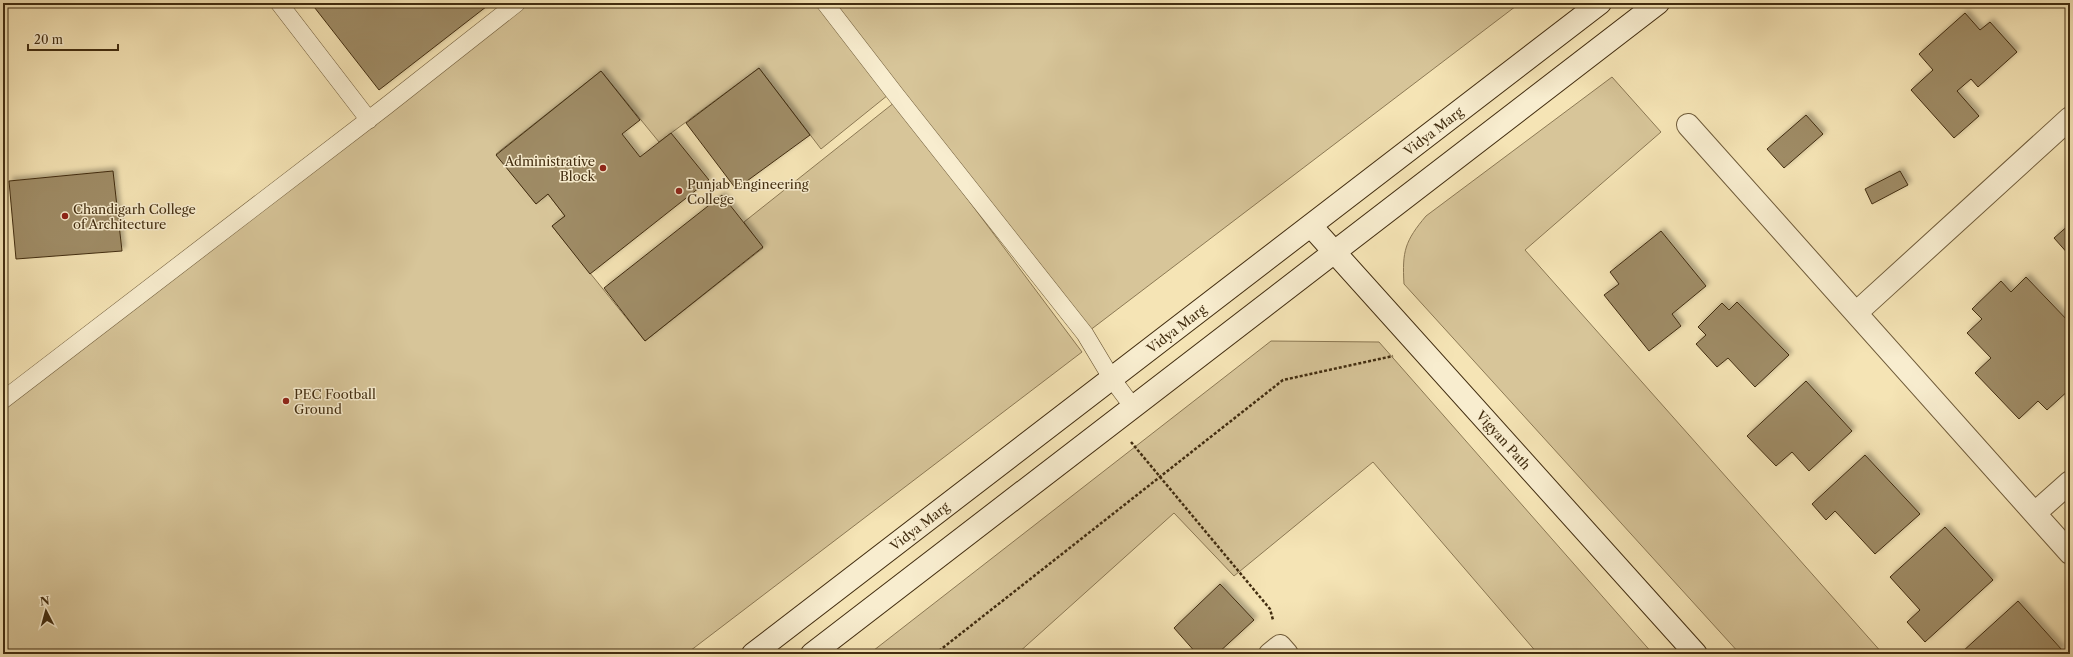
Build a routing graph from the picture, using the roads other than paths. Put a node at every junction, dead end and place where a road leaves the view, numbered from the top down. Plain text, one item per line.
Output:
1 (279, 3) edge
2 (517, 3) edge
3 (825, 3) edge
4 (1600, 3) edge
5 (1658, 3) edge
6 (2070, 118) edge
7 (369, 120) junction
8 (1688, 125) dead end
9 (1311, 226) junction
10 (1334, 252) junction
11 (1856, 313) junction
12 (1112, 378) junction
13 (3, 400) edge
14 (1133, 407) junction
15 (2070, 482) edge
16 (2035, 513) junction
17 (2070, 553) edge
18 (754, 654) edge
19 (812, 654) edge
20 (1696, 654) edge

1 - 7 lane
2 - 7 lane
3 - 12 lane
4 - 9 main road, Vidya Marg
5 - 10 main road
6 - 11 main road
7 - 13 lane
8 - 11 main road
9 - 10 main road, Vigyan Path
9 - 12 main road, Vidya Marg
10 - 14 main road
10 - 20 main road, Vigyan Path
11 - 16 main road
12 - 14 lane
12 - 18 main road, Vidya Marg
14 - 19 main road
15 - 16 main road
16 - 17 main road

